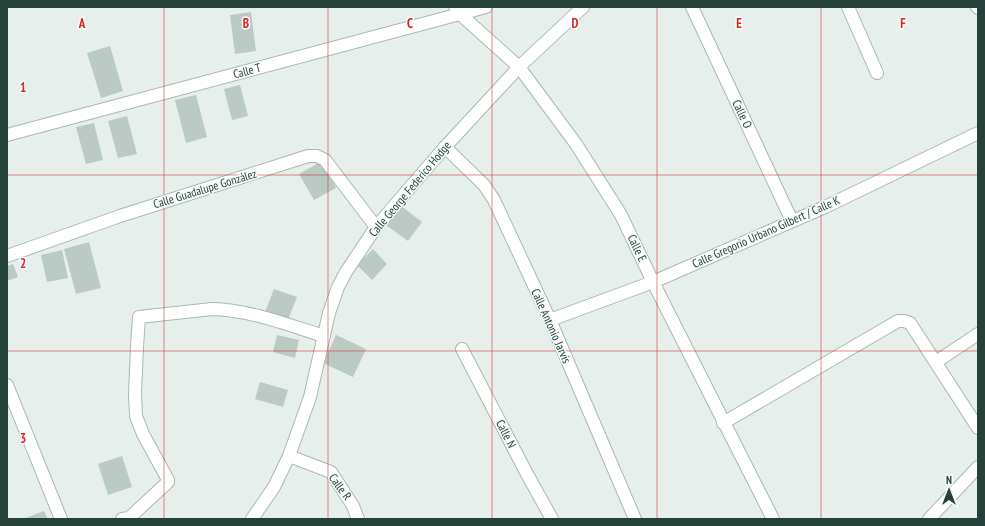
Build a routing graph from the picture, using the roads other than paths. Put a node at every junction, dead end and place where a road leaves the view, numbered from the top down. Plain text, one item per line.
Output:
1 (486, 7) edge
2 (583, 7) edge
3 (692, 7) edge
4 (848, 7) edge
5 (458, 11) edge
6 (519, 67) junction
7 (877, 73) dead end
8 (978, 133) edge
9 (7, 135) edge
10 (445, 147) junction
11 (792, 221) junction
12 (376, 227) junction
13 (7, 256) edge
14 (653, 282) junction
15 (550, 320) junction
16 (978, 334) edge
17 (324, 336) junction
18 (462, 349) dead end
19 (936, 362) junction
20 (7, 385) edge
21 (723, 423) junction
22 (978, 428) edge
23 (289, 456) junction
24 (978, 467) edge
25 (61, 519) edge
26 (128, 519) edge
27 (252, 519) edge
28 (358, 519) edge
29 (552, 519) edge
30 (635, 519) edge
31 (773, 519) edge
32 (929, 519) edge

1 - 5 street, Calle T
2 - 6 street, Calle George Federico Hodge
3 - 11 street, Calle O
4 - 7 street
5 - 6 street, Calle E
5 - 9 street, Calle T
6 - 10 street, Calle George Federico Hodge
6 - 14 street, Calle E
8 - 11 street, Calle Gregorio Urbano Gilbert / Calle K
10 - 12 street, Calle George Federico Hodge
10 - 15 street, Calle Antonio Jarvis
11 - 14 street, Calle Gregorio Urbano Gilbert / Calle K
12 - 13 street, Calle Guadalupe González
12 - 17 street, Calle George Federico Hodge
14 - 15 street, Calle Gregorio Urbano Gilbert / Calle K
14 - 21 street, Calle E
15 - 30 street, Calle Antonio Jarvis
16 - 19 street
17 - 23 street, Calle George Federico Hodge
17 - 26 street
18 - 29 street, Calle N
19 - 21 street
19 - 22 street
20 - 25 street
21 - 31 street, Calle E
23 - 27 street, Calle George Federico Hodge
23 - 28 street, Calle R
24 - 32 street

